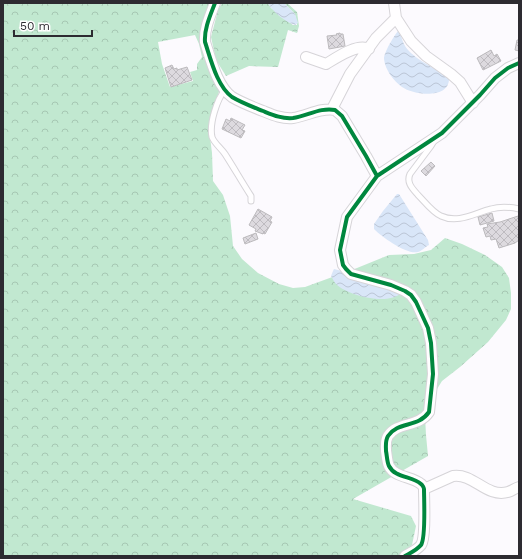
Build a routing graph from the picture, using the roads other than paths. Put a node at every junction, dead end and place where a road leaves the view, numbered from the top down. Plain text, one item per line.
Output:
1 (215, 3) edge
2 (394, 3) edge
3 (396, 18) junction
4 (369, 49) junction
5 (306, 57) dead end
6 (519, 62) edge
7 (225, 90) junction
8 (473, 102) junction
9 (332, 109) junction
10 (436, 138) junction
11 (377, 176) junction
12 (251, 201) dead end
13 (519, 209) edge
14 (519, 487) edge
15 (424, 489) junction
16 (405, 556) edge

1 - 7 street
2 - 3 street
3 - 4 street
3 - 8 street
4 - 5 street
4 - 9 street
6 - 8 street
7 - 9 street
7 - 12 lane
8 - 10 street
9 - 11 street
10 - 11 street
10 - 13 lane
11 - 15 street
14 - 15 street
15 - 16 street

